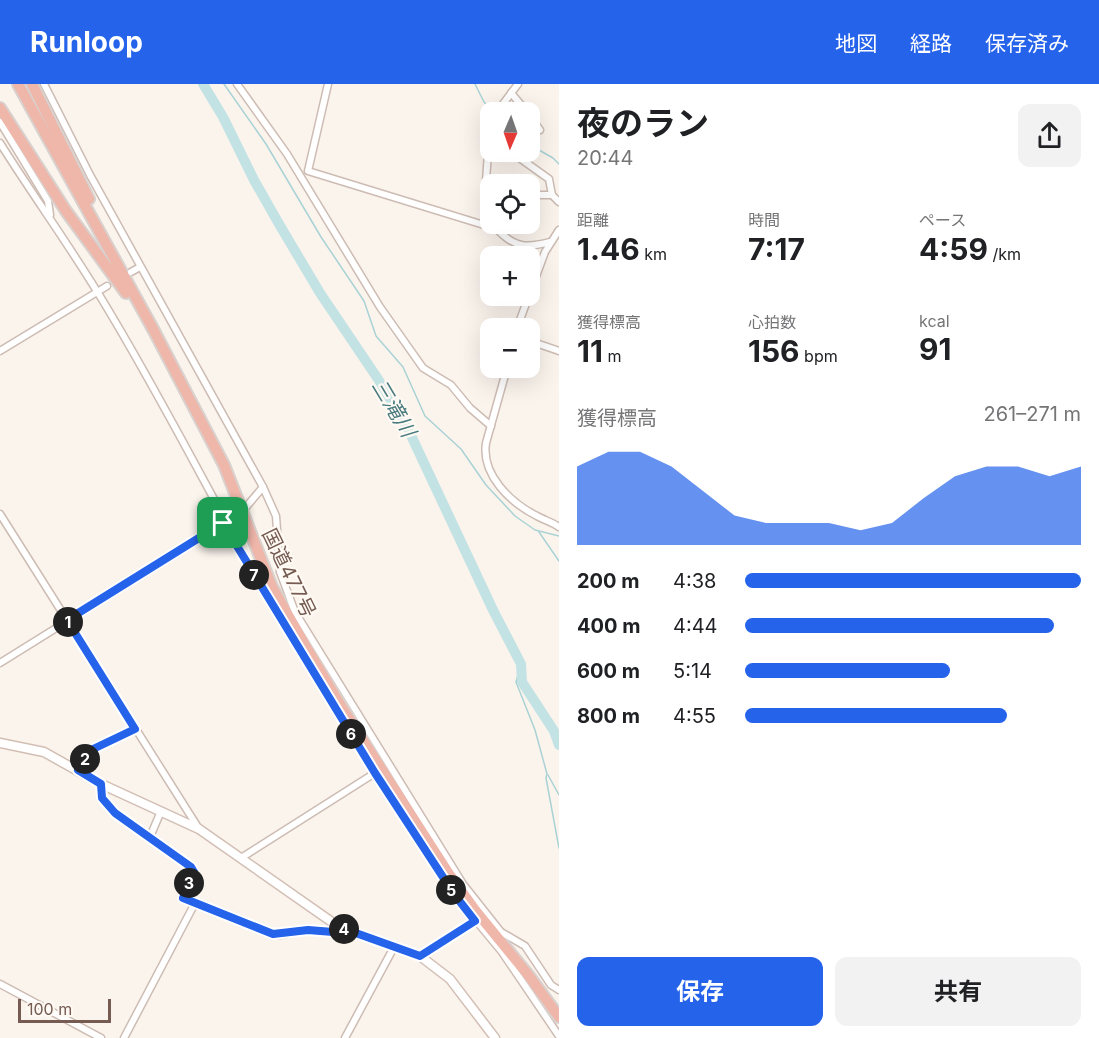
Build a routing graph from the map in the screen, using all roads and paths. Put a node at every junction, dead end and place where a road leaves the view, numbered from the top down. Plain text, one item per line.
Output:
1 (18, 84) edge
2 (32, 84) edge
3 (44, 84) edge
4 (237, 84) edge
5 (328, 84) edge
6 (518, 84) edge
7 (511, 93) junction
8 (504, 102) edge
9 (518, 102) edge
10 (0, 108) edge
11 (0, 122) edge
12 (0, 143) edge
13 (526, 162) edge
14 (540, 195) edge
15 (552, 195) junction
16 (559, 202) edge
17 (50, 216) junction
18 (559, 230) edge
19 (550, 242) junction
20 (140, 267) junction
21 (131, 272) dead end
22 (107, 286) dead end
23 (97, 291) junction
24 (521, 318) edge
25 (153, 329) junction
26 (540, 344) edge
27 (0, 351) edge
28 (559, 351) edge
29 (177, 374) junction
30 (504, 378) edge
31 (491, 426) junction
32 (263, 487) junction
33 (241, 513) junction
34 (0, 514) edge
35 (223, 523) junction
36 (559, 526) edge
37 (67, 620) junction
38 (0, 663) edge
39 (135, 729) junction
40 (0, 743) edge
41 (78, 770) junction
42 (378, 771) junction
43 (101, 784) junction
44 (161, 811) junction
45 (199, 830) junction
46 (150, 837) junction
47 (242, 858) junction
48 (195, 903) junction
49 (475, 921) junction
50 (339, 927) junction
51 (394, 947) junction
52 (420, 956) junction
53 (0, 984) edge
54 (559, 990) edge
55 (559, 1017) edge
56 (559, 1036) edge
57 (101, 1038) edge
58 (124, 1038) edge
59 (345, 1038) edge
60 (495, 1038) edge

1 - 25 highway, 国道477号
2 - 25 highway
3 - 20 street
4 - 31 street
5 - 19 street
6 - 7 street
7 - 8 street
7 - 9 street
10 - 29 highway
11 - 17 street
12 - 17 street
13 - 15 street
14 - 15 street
15 - 16 street
17 - 23 street
18 - 19 street
19 - 24 street
20 - 21 street
20 - 32 street
22 - 23 street
23 - 27 street
23 - 35 street
25 - 29 highway, 国道477号
26 - 28 street
29 - 33 highway, 国道477号
30 - 31 street
31 - 36 street
32 - 33 street
32 - 54 street
33 - 35 street
33 - 42 highway, 国道477号
34 - 37 street
35 - 37 street
35 - 42 street
37 - 38 street
37 - 39 street
39 - 41 street
39 - 45 street
40 - 41 street
41 - 43 street
42 - 47 street
42 - 49 street
42 - 55 highway, 国道477号
43 - 44 street
43 - 46 street
44 - 45 street
44 - 46 street
45 - 47 street
46 - 48 street
47 - 50 street
48 - 50 street
48 - 58 street
49 - 52 street
49 - 56 street
50 - 51 street
51 - 52 street
51 - 59 street
52 - 60 street
53 - 57 street

